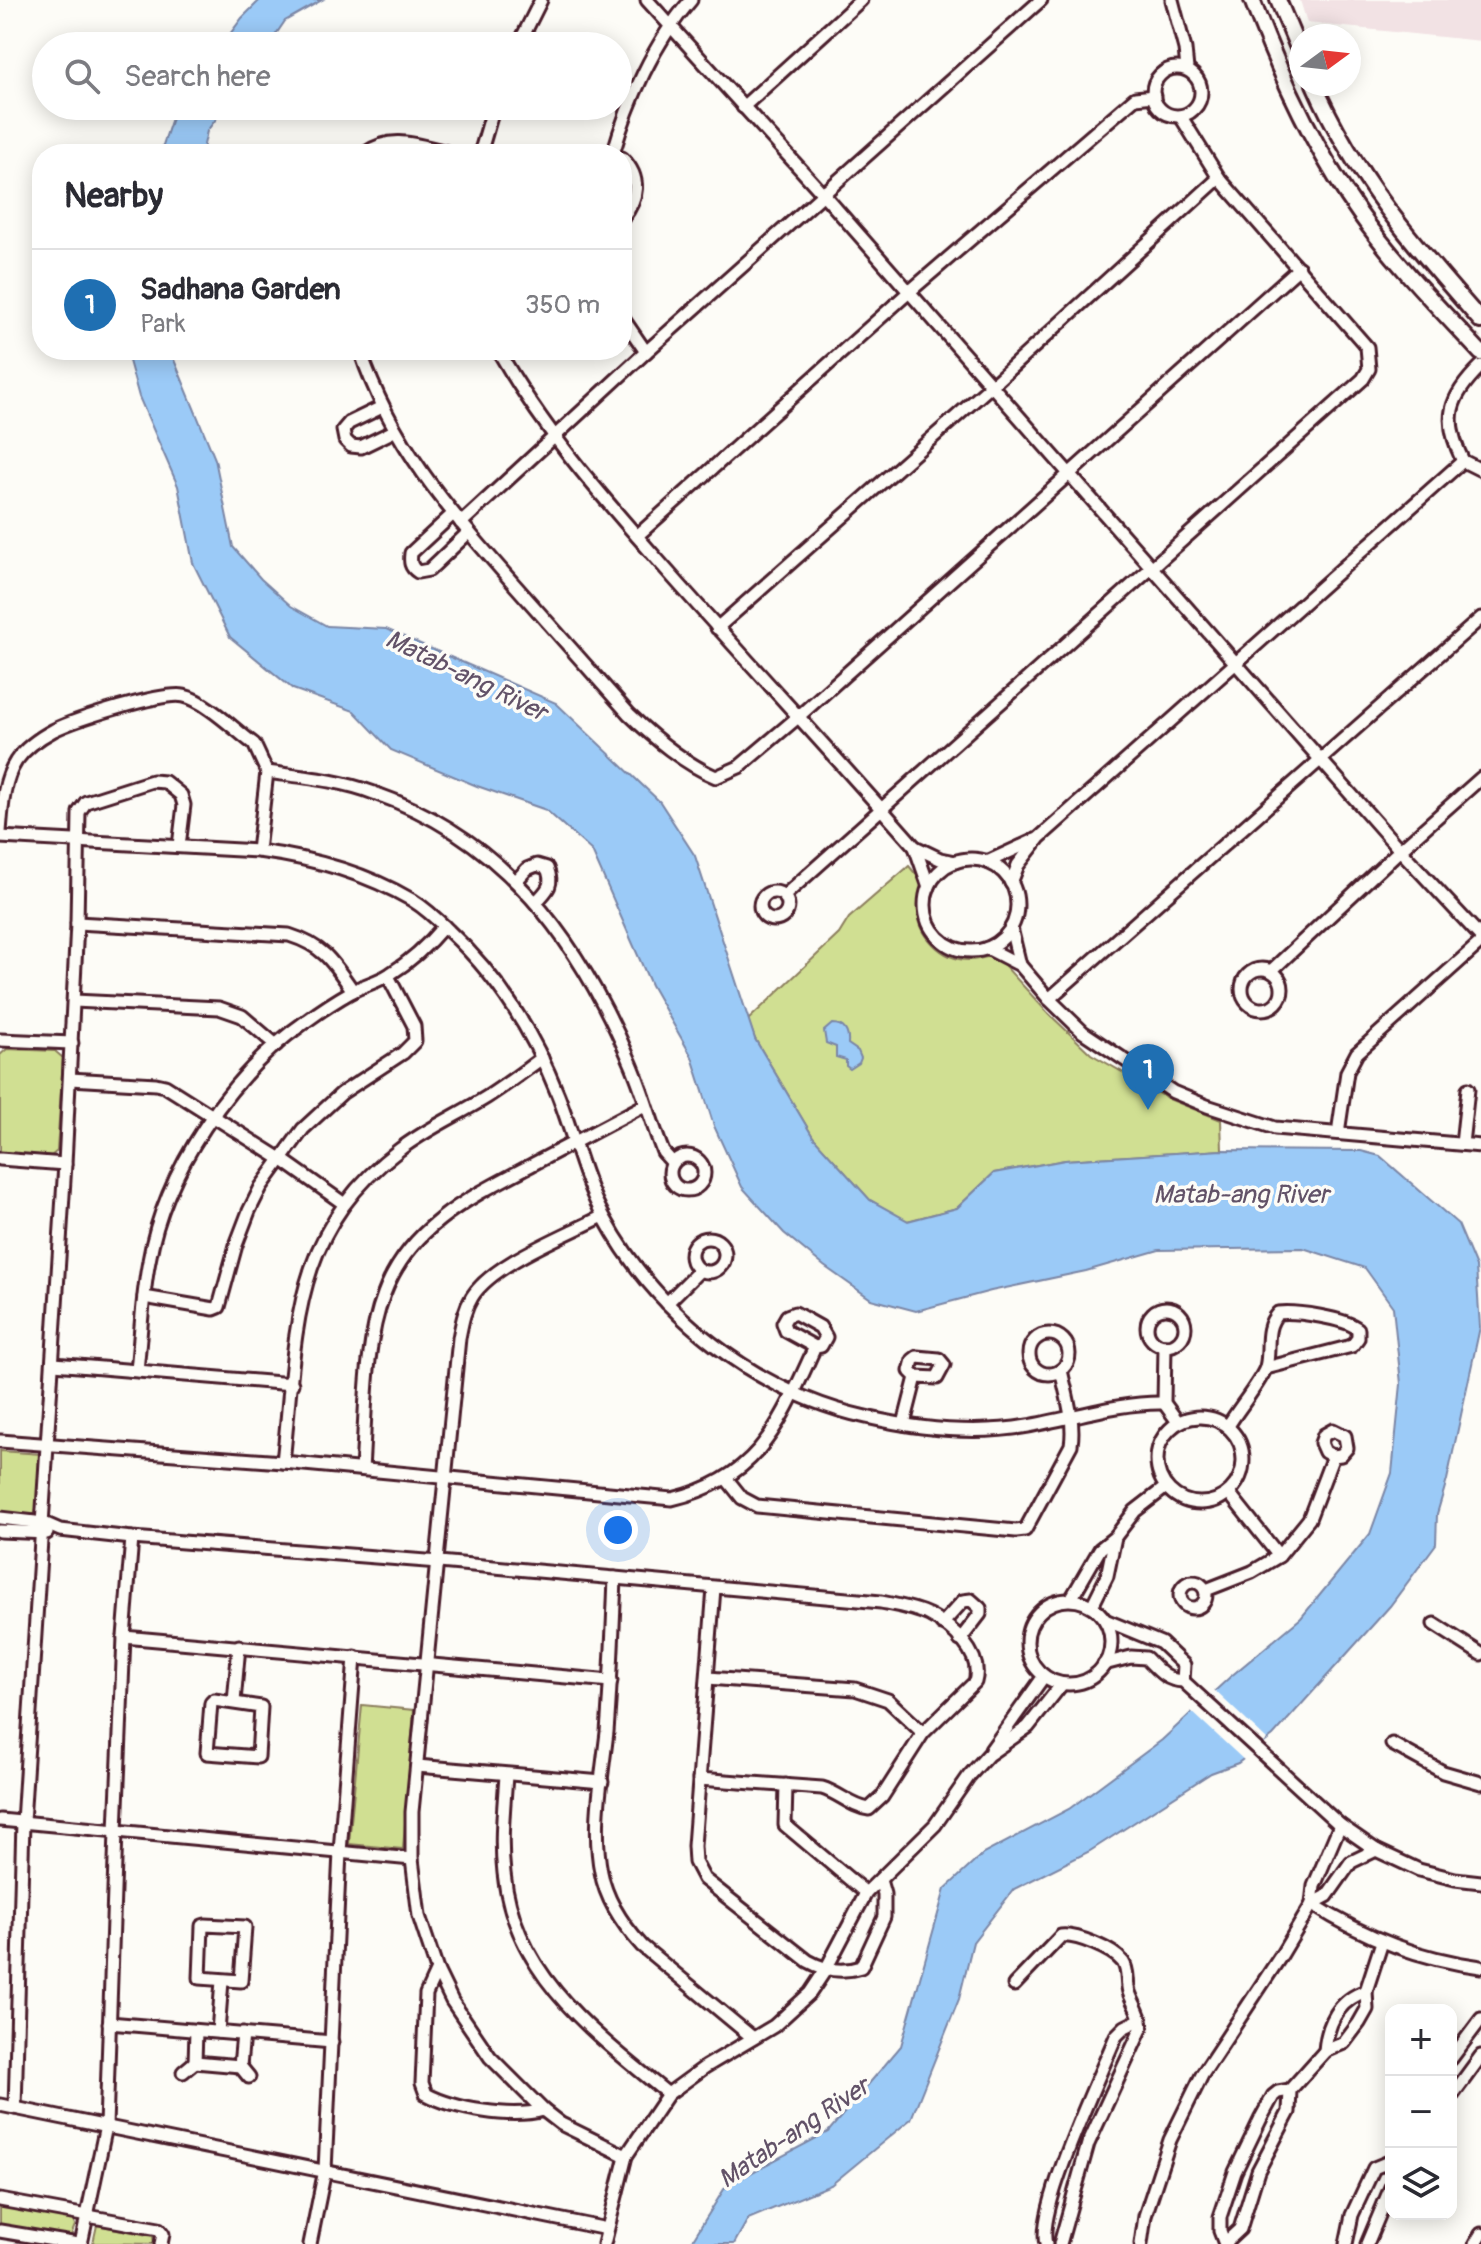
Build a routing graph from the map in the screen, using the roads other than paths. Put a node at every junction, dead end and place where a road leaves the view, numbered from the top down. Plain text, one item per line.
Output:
1 (541, 0) edge
2 (647, 0) edge
3 (691, 0) edge
4 (861, 0) edge
5 (1041, 0) edge
6 (1172, 0) edge
7 (1252, 0) edge
8 (1278, 0) edge
9 (1289, 26) edge
10 (671, 27) junction
11 (525, 32) edge
12 (1187, 69) junction
13 (1154, 96) junction
14 (1319, 96) edge
15 (632, 98) edge
16 (743, 107) junction
17 (1181, 117) junction
18 (490, 120) edge
19 (625, 120) edge
20 (378, 144) edge
21 (410, 144) edge
22 (483, 144) edge
23 (619, 144) edge
24 (1348, 151) junction
25 (1328, 163) junction
26 (632, 173) edge
27 (1219, 178) junction
28 (824, 195) junction
29 (632, 204) edge
30 (1299, 268) junction
31 (909, 292) junction
32 (1481, 321) edge
33 (632, 332) edge
34 (646, 352) junction
35 (1481, 353) edge
36 (364, 360) edge
37 (504, 360) edge
38 (1481, 366) edge
39 (991, 386) junction
40 (382, 407) junction
41 (394, 431) junction
42 (554, 438) junction
43 (1463, 461) junction
44 (1481, 470) edge
45 (1071, 474) junction
46 (461, 523) junction
47 (637, 536) junction
48 (1152, 565) junction
49 (1481, 618) edge
50 (717, 628) junction
51 (1237, 663) junction
52 (798, 717) junction
53 (1322, 760) junction
54 (267, 772) junction
55 (1481, 778) edge
56 (880, 807) junction
57 (0, 834) edge
58 (1039, 838) junction
59 (76, 842) junction
60 (179, 846) junction
61 (915, 847) junction
62 (1400, 850) junction
63 (258, 851) junction
64 (955, 862) junction
65 (987, 862) junction
66 (516, 881) junction
67 (1011, 883) junction
68 (929, 887) junction
69 (784, 896) dead end
70 (536, 902) junction
71 (77, 923) junction
72 (444, 926) junction
73 (1011, 928) junction
74 (1481, 940) edge
75 (987, 948) junction
76 (1020, 965) junction
77 (1271, 971) dead end
78 (388, 976) junction
79 (353, 991) junction
80 (1049, 999) junction
81 (74, 1001) junction
82 (0, 1040) edge
83 (72, 1043) junction
84 (276, 1045) junction
85 (542, 1058) junction
86 (70, 1079) junction
87 (1468, 1089) dead end
88 (645, 1105) junction
89 (214, 1116) junction
90 (1338, 1133) junction
91 (574, 1142) junction
92 (1462, 1144) junction
93 (1481, 1146) edge
94 (0, 1159) edge
95 (281, 1159) junction
96 (672, 1162) dead end
97 (65, 1164) junction
98 (343, 1203) junction
99 (603, 1216) junction
100 (700, 1270) dead end
101 (144, 1297) junction
102 (667, 1303) junction
103 (1165, 1346) dead end
104 (815, 1347) dead end
105 (54, 1364) junction
106 (1266, 1368) junction
107 (137, 1370) junction
108 (1061, 1370) dead end
109 (916, 1377) dead end
110 (292, 1384) junction
111 (794, 1392) junction
112 (1164, 1403) junction
113 (1071, 1418) junction
114 (1178, 1422) junction
115 (904, 1424) junction
116 (1228, 1426) junction
117 (0, 1441) edge
118 (50, 1444) junction
119 (1333, 1456) dead end
120 (283, 1462) junction
121 (362, 1469) junction
122 (445, 1478) junction
123 (726, 1478) junction
124 (1166, 1487) junction
125 (1229, 1493) junction
126 (0, 1518) edge
127 (44, 1528) junction
128 (0, 1531) edge
129 (1115, 1537) junction
130 (132, 1538) junction
131 (1279, 1556) junction
132 (439, 1562) junction
133 (615, 1578) junction
134 (714, 1588) junction
135 (1206, 1590) dead end
136 (1071, 1599) junction
137 (1092, 1606) junction
138 (1105, 1620) junction
139 (942, 1624) junction
140 (1434, 1624) dead end
141 (124, 1637) junction
142 (960, 1640) junction
143 (239, 1646) junction
144 (1481, 1654) edge
145 (355, 1657) junction
146 (1104, 1664) junction
147 (427, 1665) junction
148 (1044, 1676) junction
149 (708, 1678) junction
150 (611, 1681) junction
151 (1183, 1681) junction
152 (1062, 1684) junction
153 (234, 1702) junction
154 (923, 1733) junction
155 (1392, 1744) dead end
156 (988, 1755) junction
157 (417, 1766) junction
158 (506, 1775) junction
159 (699, 1779) junction
160 (602, 1782) junction
161 (1481, 1783) edge
162 (786, 1785) junction
163 (0, 1820) edge
164 (23, 1822) junction
165 (1340, 1825) junction
166 (116, 1831) junction
167 (1376, 1850) junction
168 (340, 1852) junction
169 (412, 1859) junction
170 (880, 1880) junction
171 (1481, 1882) edge
172 (866, 1893) junction
173 (1312, 1904) junction
174 (1382, 1942) junction
175 (1481, 1967) edge
176 (826, 1969) junction
177 (437, 1970) junction
178 (222, 1981) junction
179 (1014, 1985) dead end
180 (1366, 1991) junction
181 (1141, 2019) junction
182 (1481, 2019) edge
183 (109, 2023) junction
184 (196, 2031) junction
185 (218, 2032) junction
186 (243, 2034) junction
187 (753, 2038) junction
188 (332, 2042) junction
189 (1325, 2051) junction
190 (1457, 2051) edge
191 (1481, 2056) edge
192 (195, 2062) junction
193 (240, 2066) junction
194 (183, 2072) dead end
195 (249, 2077) dead end
196 (1457, 2089) edge
197 (1290, 2090) junction
198 (668, 2094) junction
199 (0, 2105) edge
200 (15, 2108) junction
201 (543, 2110) junction
202 (106, 2126) junction
203 (626, 2156) junction
204 (1385, 2165) edge
205 (325, 2170) junction
206 (0, 2200) edge
207 (1385, 2201) edge
208 (87, 2217) junction
209 (607, 2229) junction
210 (0, 2231) edge
211 (1481, 2234) edge
212 (80, 2244) edge
213 (161, 2244) edge
214 (310, 2244) edge
215 (604, 2244) edge
216 (1046, 2244) edge
217 (1060, 2244) edge
218 (1141, 2244) edge
219 (1225, 2244) edge
220 (1346, 2244) edge
221 (1367, 2244) edge
222 (1475, 2244) edge

1 - 11 street
2 - 10 street
3 - 10 street
4 - 16 street
5 - 28 street
6 - 12 street
7 - 25 street
8 - 9 street
10 - 15 street
10 - 16 street
12 - 13 street
12 - 17 street
13 - 17 street
13 - 31 street
14 - 24 street
16 - 28 street
17 - 27 street
18 - 22 street
19 - 23 street
20 - 21 street
24 - 25 street
24 - 32 street
25 - 35 street
26 - 29 street
27 - 30 street
27 - 39 street
28 - 31 street
28 - 34 street
30 - 45 street
30 - 48 street
31 - 39 street
31 - 47 street
33 - 34 street
34 - 42 street
36 - 40 street
37 - 42 street
38 - 43 street
39 - 45 street
39 - 50 street
40 - 41 street
40 - 41 street
41 - 46 street
42 - 46 street
42 - 47 street
43 - 44 street
43 - 51 street
45 - 48 street
45 - 52 street
46 - 46 street
46 - 52 street
47 - 50 street
48 - 51 street
48 - 56 street
49 - 53 street
50 - 52 street
51 - 53 street
51 - 58 street
52 - 56 street
53 - 62 street
53 - 80 street
54 - 57 street
54 - 63 street
54 - 66 street
55 - 62 street
56 - 61 street
56 - 69 street
57 - 59 street
58 - 65 street
58 - 67 street
59 - 60 street
59 - 60 street
59 - 71 street
60 - 63 street
61 - 64 street
61 - 68 street
62 - 74 street
62 - 77 street
63 - 72 street
64 - 65 street
64 - 68 street
65 - 67 street
66 - 70 street
66 - 70 street
67 - 73 street
68 - 75 street
70 - 88 street
71 - 79 street
71 - 81 street
72 - 78 street
72 - 85 street
73 - 75 street
73 - 76 street
74 - 90 street
75 - 76 street
76 - 80 street
78 - 79 street
78 - 95 street
79 - 84 street
80 - 90 street
81 - 83 street
81 - 84 street
82 - 83 street
83 - 86 street
84 - 89 street
85 - 91 street
85 - 98 street
86 - 89 street
86 - 97 street
87 - 92 street
88 - 91 street
88 - 96 street
89 - 95 street
89 - 101 street
90 - 92 street
91 - 99 street
91 - 121 street
92 - 93 street
94 - 97 street
95 - 98 street
95 - 101 street
97 - 105 street
98 - 110 street
99 - 102 street
99 - 122 street
100 - 102 street
101 - 107 street
102 - 111 street
103 - 112 street
104 - 111 street
105 - 107 street
105 - 118 street
106 - 106 street
106 - 116 street
107 - 110 street
108 - 113 street
109 - 115 street
110 - 120 street
111 - 115 street
111 - 123 street
112 - 113 street
112 - 114 street
113 - 115 street
113 - 123 street
114 - 116 street
114 - 124 street
116 - 125 street
117 - 118 street
118 - 120 street
118 - 127 street
119 - 131 street
120 - 121 street
121 - 122 street
122 - 123 street
122 - 132 street
124 - 125 street
124 - 129 street
125 - 131 street
126 - 127 street
127 - 128 street
127 - 130 street
127 - 164 street
129 - 136 street
129 - 137 street
130 - 132 street
130 - 141 street
131 - 135 street
132 - 133 street
132 - 147 street
133 - 134 street
133 - 150 street
134 - 139 street
134 - 149 street
136 - 137 street
136 - 148 street
137 - 138 street
138 - 146 street
138 - 151 street
139 - 142 street
139 - 142 street
140 - 144 street
141 - 143 street
141 - 166 street
142 - 154 street
143 - 145 street
143 - 153 street
145 - 147 street
145 - 168 street
146 - 151 street
146 - 152 street
147 - 150 street
147 - 157 street
148 - 152 street
148 - 156 street
149 - 154 street
149 - 159 street
150 - 160 street
151 - 165 street
152 - 156 street
153 - 153 street
154 - 162 street
155 - 161 street
156 - 170 street
157 - 158 street
157 - 169 street
158 - 160 street
158 - 198 street
159 - 162 street
159 - 176 street
160 - 187 street
162 - 172 street
163 - 164 street
164 - 166 street
164 - 200 street
165 - 167 street
165 - 173 street
166 - 168 street
166 - 183 street
167 - 171 street
167 - 173 street
168 - 169 street
168 - 188 street
169 - 177 street
170 - 172 street
170 - 176 street
172 - 176 street
173 - 174 street
173 - 218 street
174 - 175 street
174 - 180 street
176 - 187 street
177 - 201 street
177 - 201 street
178 - 178 street
178 - 185 street
179 - 181 street
180 - 189 street
180 - 189 street
181 - 216 street
181 - 217 street
182 - 190 street
183 - 184 street
183 - 202 street
184 - 185 street
184 - 192 street
185 - 186 street
186 - 188 street
186 - 193 street
187 - 198 street
188 - 205 street
189 - 197 street
191 - 196 street
192 - 193 street
192 - 194 street
193 - 195 street
197 - 219 street
197 - 219 street
198 - 203 street
199 - 200 street
200 - 202 street
201 - 203 street
202 - 205 street
202 - 208 street
203 - 209 street
204 - 220 street
205 - 209 street
205 - 214 street
206 - 208 street
207 - 221 street
208 - 212 street
208 - 213 street
209 - 215 street
210 - 212 street
211 - 222 street

